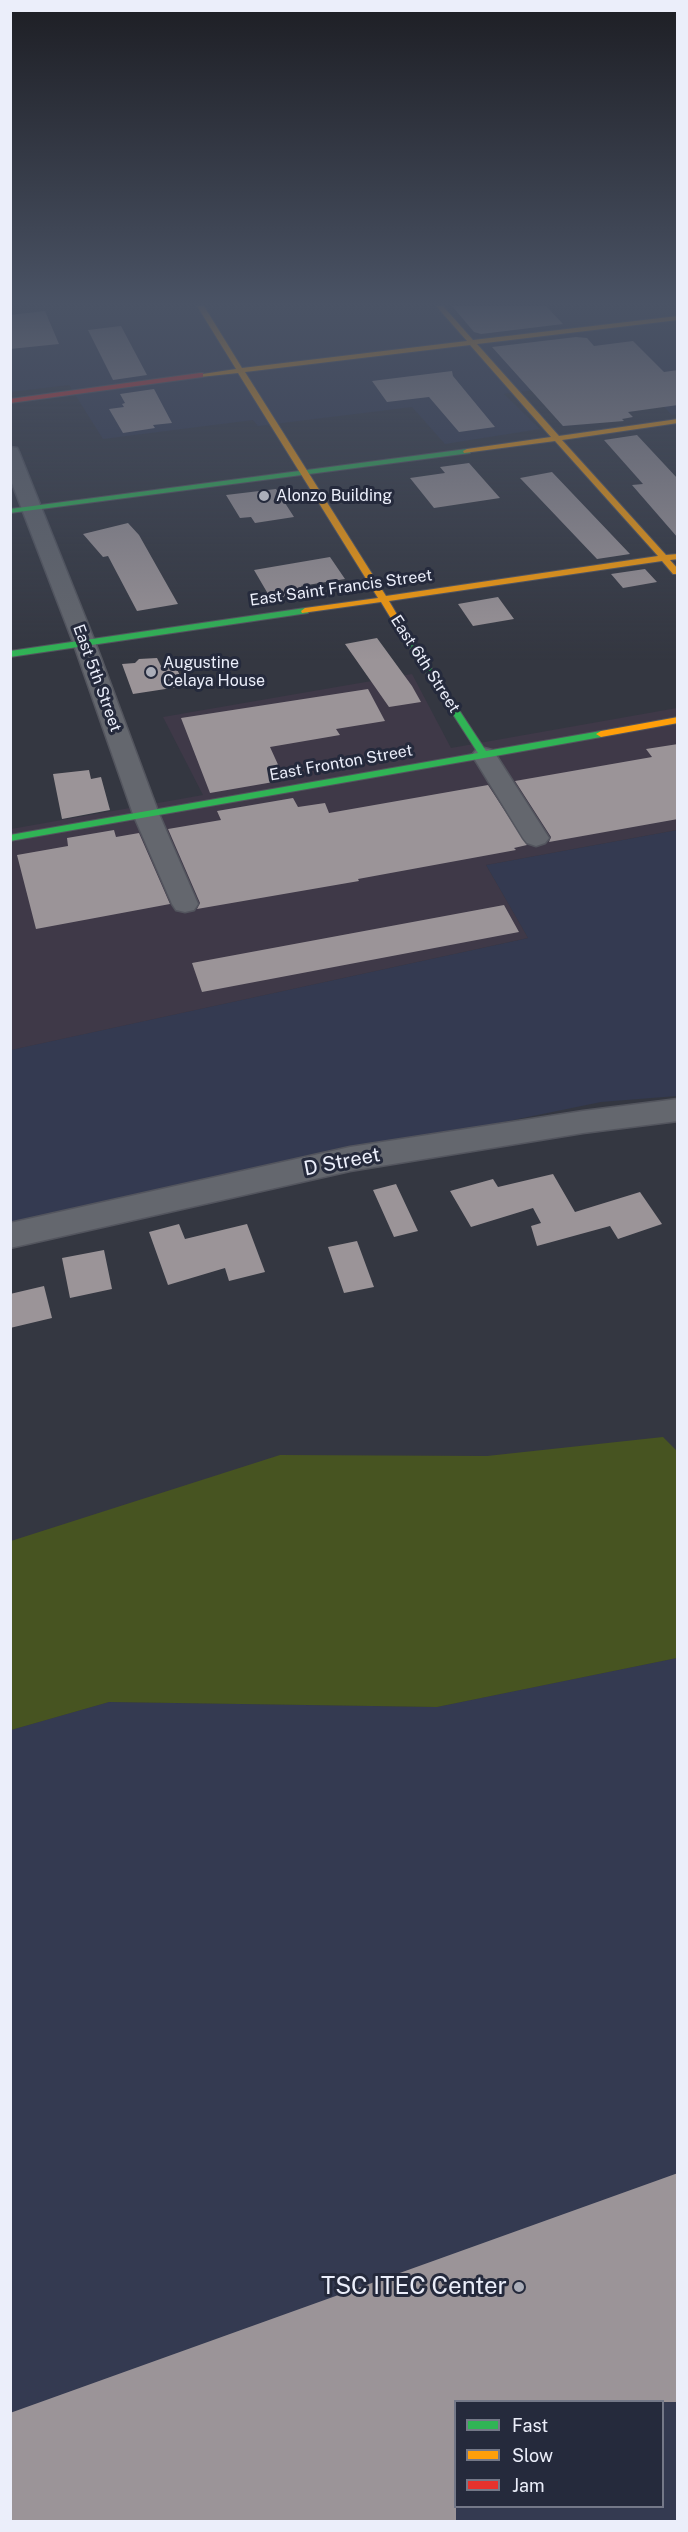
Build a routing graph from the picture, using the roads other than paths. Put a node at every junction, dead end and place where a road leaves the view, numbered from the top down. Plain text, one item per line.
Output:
1 (273, 424) edge
2 (544, 424) edge
3 (655, 424) edge
4 (556, 438) junction
5 (10, 452) edge
6 (304, 474) junction
7 (21, 510) edge
8 (671, 557) edge
9 (678, 573) edge
10 (382, 598) junction
11 (84, 642) junction
12 (10, 654) edge
13 (678, 720) edge
14 (484, 755) junction
15 (146, 814) junction
16 (10, 838) edge
17 (536, 838) dead end
18 (184, 904) dead end
19 (678, 1110) edge
20 (10, 1236) edge

1 - 6 main road, East 6th Street
2 - 4 main road
3 - 4 main road
4 - 6 main road
4 - 8 main road
5 - 7 street, East 5th Street
6 - 7 main road
6 - 10 main road, East 6th Street
7 - 11 street, East 5th Street
8 - 9 main road
8 - 10 main road, East Saint Francis Street
10 - 11 main road, East Saint Francis Street
10 - 14 main road, East 6th Street
11 - 12 main road, East Saint Francis Street
11 - 15 street, East 5th Street
13 - 14 main road, East Fronton Street
14 - 15 main road, East Fronton Street
14 - 17 street, East 6th Street
15 - 16 main road, East Fronton Street
15 - 18 street, East 5th Street
19 - 20 street, D Street

